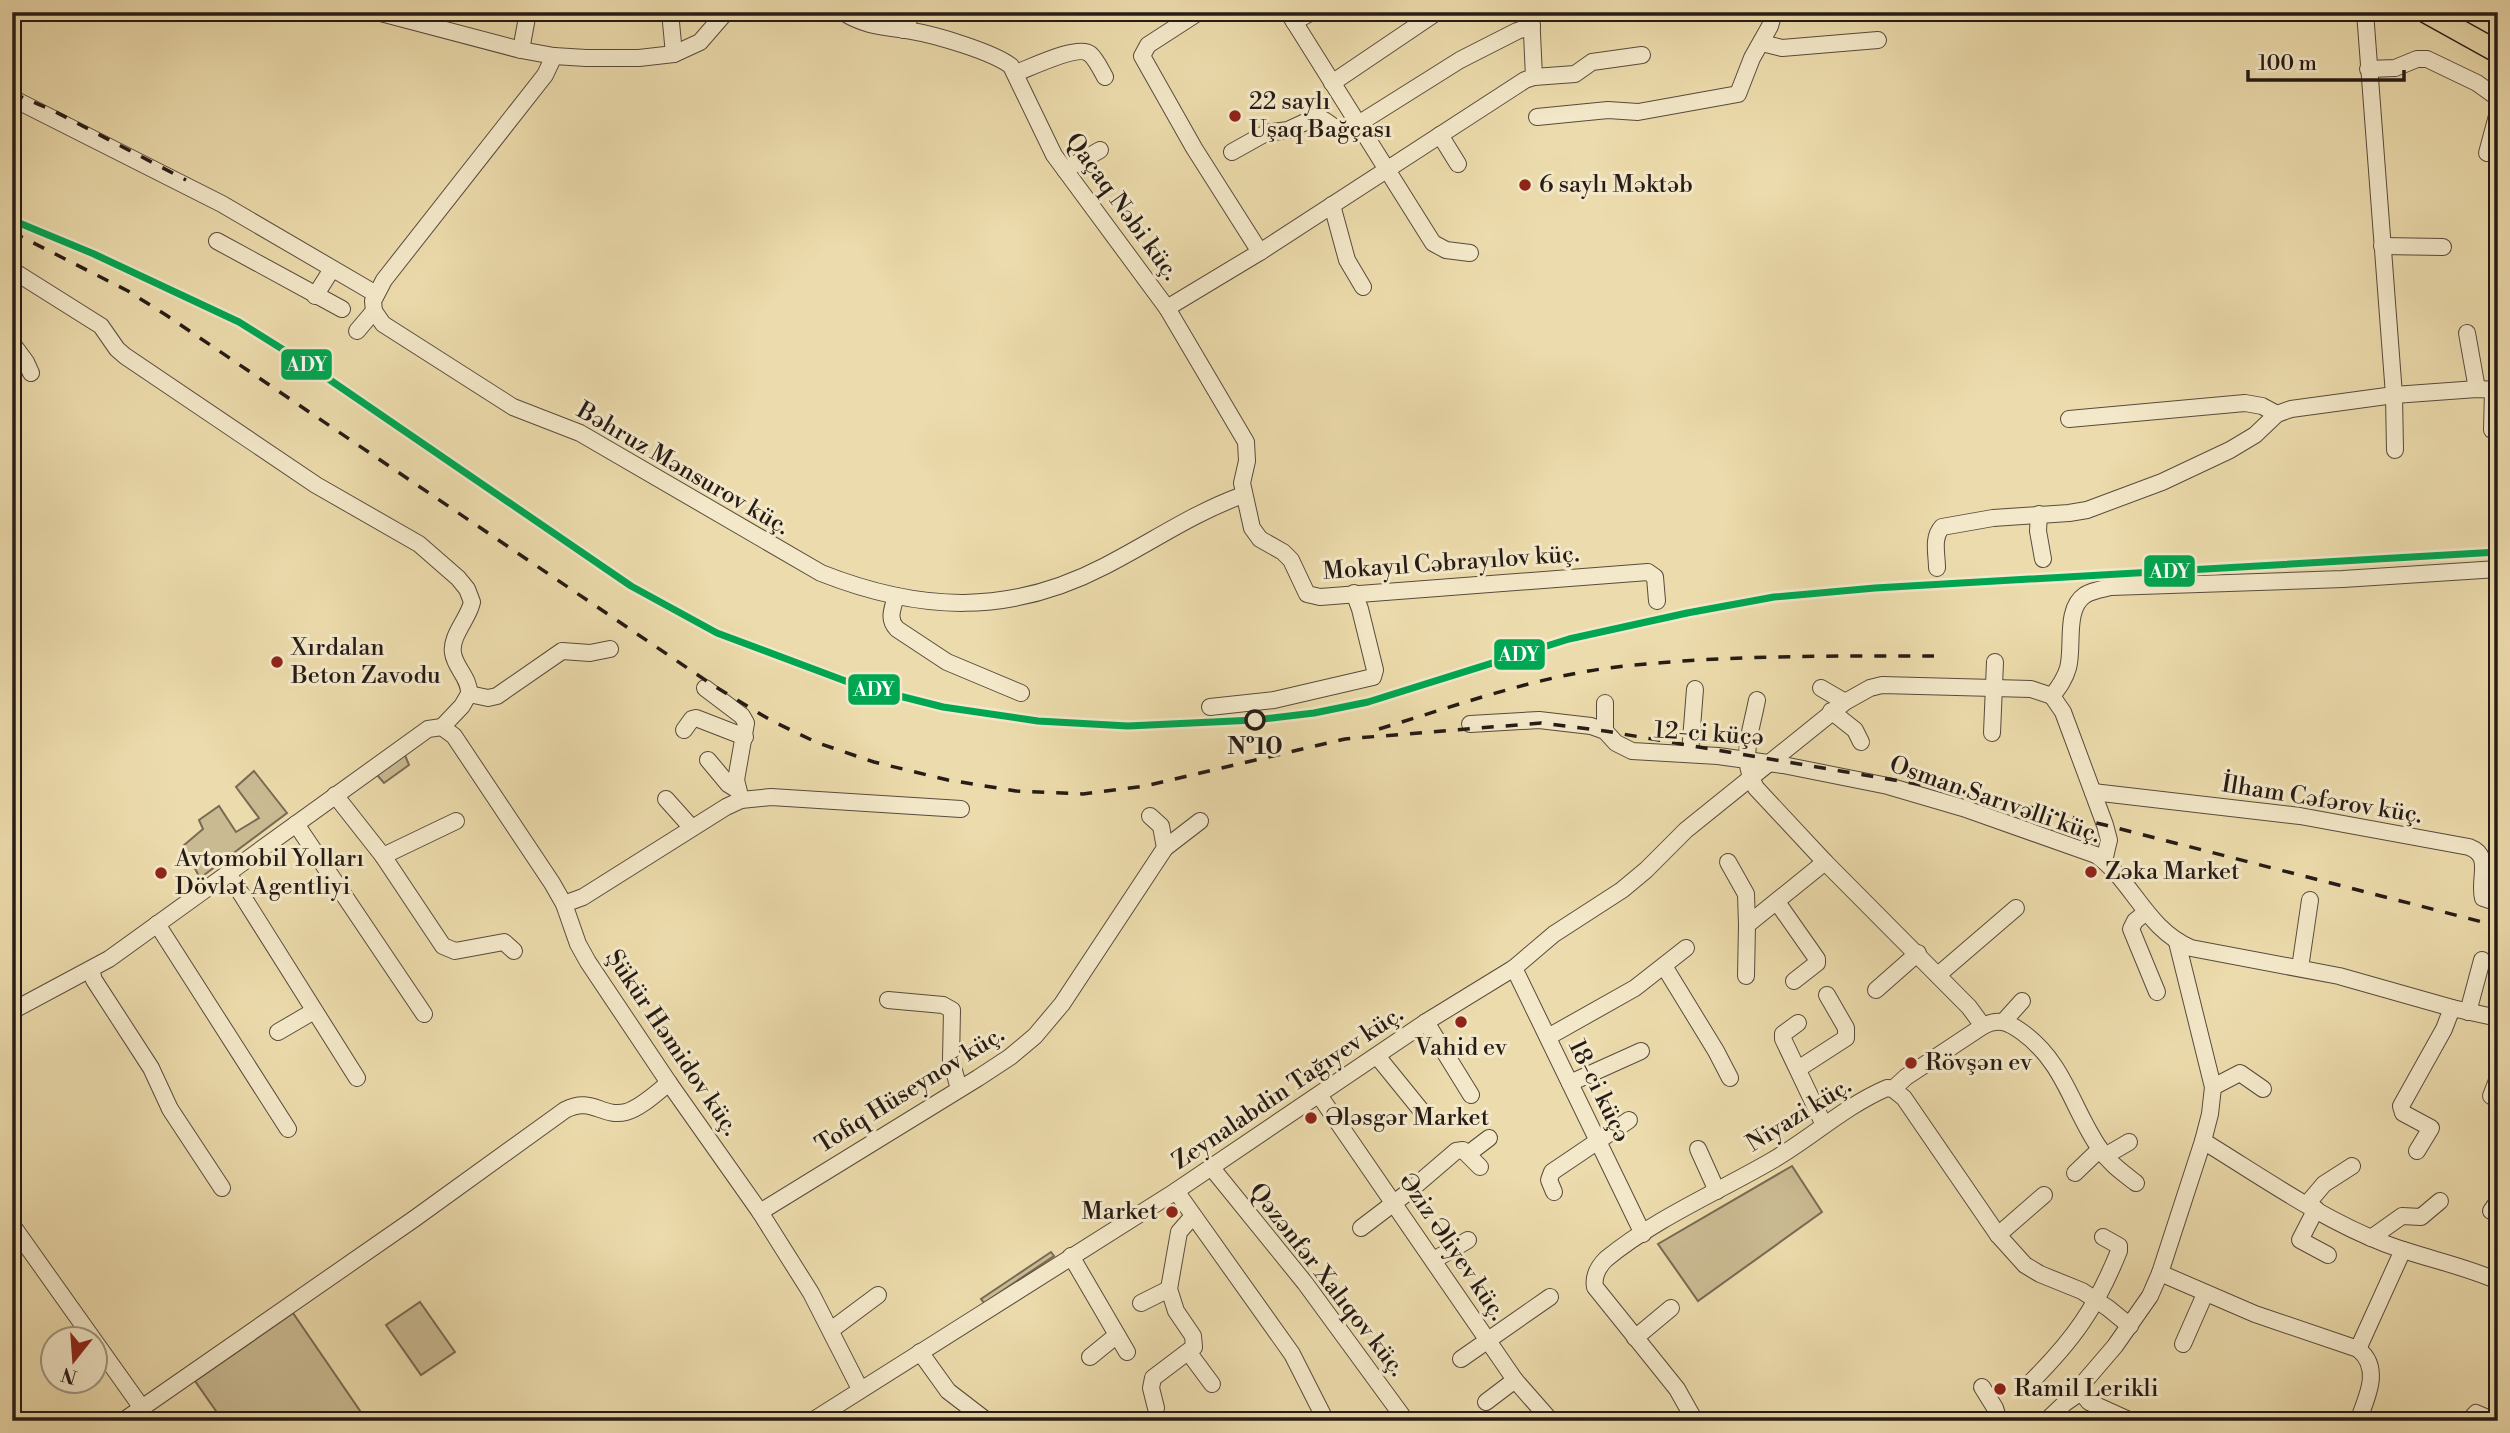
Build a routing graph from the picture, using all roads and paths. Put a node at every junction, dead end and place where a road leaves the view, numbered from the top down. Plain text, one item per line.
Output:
1 (528, 12) edge
2 (670, 12) edge
3 (726, 12) edge
4 (844, 12) edge
5 (913, 12) edge
6 (1199, 12) edge
7 (1312, 12) edge
8 (1437, 12) edge
9 (1774, 12) edge
10 (2365, 12) edge
11 (2427, 12) edge
12 (2454, 12) edge
13 (382, 13) edge
14 (1291, 17) edge
15 (1532, 19) edge
16 (903, 30) junction
17 (2498, 36) edge
18 (1878, 40) dead end
19 (1762, 43) junction
20 (521, 50) junction
21 (2498, 52) edge
22 (674, 54) junction
23 (1642, 55) dead end
24 (554, 56) junction
25 (2368, 69) junction
26 (1016, 73) junction
27 (1105, 77) dead end
28 (1534, 77) junction
29 (1332, 83) junction
30 (12, 98) edge
31 (2498, 98) edge
32 (2498, 112) edge
33 (1537, 117) dead end
34 (1359, 124) junction
35 (1440, 135) junction
36 (1100, 150) dead end
37 (1233, 152) dead end
38 (2487, 153) dead end
39 (1458, 164) dead end
40 (1065, 170) junction
41 (1387, 170) junction
42 (1332, 205) junction
43 (217, 241) dead end
44 (2382, 246) junction
45 (2443, 247) dead end
46 (1260, 252) junction
47 (1470, 253) dead end
48 (332, 269) junction
49 (12, 271) edge
50 (1363, 287) dead end
51 (376, 294) junction
52 (315, 296) junction
53 (1167, 308) junction
54 (342, 309) dead end
55 (374, 311) junction
56 (357, 331) dead end
57 (2467, 333) dead end
58 (12, 343) edge
59 (31, 373) dead end
60 (2489, 389) edge
61 (2394, 395) junction
62 (2277, 414) junction
63 (2069, 419) dead end
64 (2492, 430) dead end
65 (2395, 450) dead end
66 (1243, 495) junction
67 (2039, 514) junction
68 (2043, 559) dead end
69 (1937, 568) dead end
70 (2498, 569) edge
71 (1354, 593) junction
72 (896, 596) junction
73 (1657, 601) dead end
74 (610, 649) dead end
75 (1995, 662) dead end
76 (1996, 687) junction
77 (705, 688) dead end
78 (1821, 688) dead end
79 (1695, 689) dead end
80 (1021, 693) dead end
81 (469, 694) junction
82 (2052, 696) junction
83 (1757, 701) dead end
84 (1605, 703) dead end
85 (1210, 707) dead end
86 (1838, 707) junction
87 (1470, 724) dead end
88 (442, 727) junction
89 (684, 730) dead end
90 (1605, 731) junction
91 (1992, 733) dead end
92 (745, 737) junction
93 (1861, 743) dead end
94 (1690, 753) junction
95 (708, 760) dead end
96 (1746, 760) junction
97 (1769, 765) junction
98 (1751, 778) junction
99 (2093, 792) junction
100 (739, 794) junction
101 (335, 795) junction
102 (666, 799) dead end
103 (961, 809) dead end
104 (1150, 816) dead end
105 (456, 821) dead end
106 (1200, 821) dead end
107 (296, 824) junction
108 (691, 827) junction
109 (1165, 848) junction
110 (2489, 853) edge
111 (383, 856) junction
112 (2104, 861) junction
113 (1728, 862) dead end
114 (1825, 862) junction
115 (228, 873) junction
116 (2310, 900) dead end
117 (1777, 902) junction
118 (2498, 903) edge
119 (564, 904) junction
120 (2017, 908) dead end
121 (2145, 913) junction
122 (157, 924) junction
123 (1747, 925) junction
124 (2177, 942) junction
125 (1686, 948) dead end
126 (514, 951) dead end
127 (1917, 953) junction
128 (2482, 960) dead end
129 (1664, 966) junction
130 (1514, 968) junction
131 (2300, 968) junction
132 (91, 970) junction
133 (1938, 975) junction
134 (1746, 976) dead end
135 (1794, 981) dead end
136 (1876, 990) dead end
137 (2157, 992) dead end
138 (1827, 995) dead end
139 (888, 1000) dead end
140 (2022, 1001) dead end
141 (2460, 1010) junction
142 (12, 1011) edge
143 (314, 1011) junction
144 (424, 1014) dead end
145 (2498, 1018) edge
146 (2004, 1021) junction
147 (1426, 1022) junction
148 (1798, 1023) dead end
149 (1983, 1026) junction
150 (278, 1032) dead end
151 (1548, 1037) junction
152 (1641, 1051) dead end
153 (1377, 1056) junction
154 (1798, 1069) junction
155 (357, 1078) dead end
156 (1730, 1078) dead end
157 (2498, 1078) edge
158 (669, 1083) junction
159 (1570, 1083) junction
160 (2213, 1087) junction
161 (959, 1089) junction
162 (1894, 1089) junction
163 (2263, 1089) dead end
164 (1319, 1095) junction
165 (1471, 1095) dead end
166 (2491, 1096) dead end
167 (1420, 1109) dead end
168 (1629, 1120) dead end
169 (1824, 1125) junction
170 (288, 1129) dead end
171 (1489, 1138) dead end
172 (2203, 1141) junction
173 (1599, 1142) junction
174 (2129, 1142) dead end
175 (1698, 1149) dead end
176 (2417, 1152) dead end
177 (2102, 1153) junction
178 (1468, 1154) junction
179 (2352, 1166) dead end
180 (1211, 1167) junction
181 (1480, 1167) dead end
182 (2075, 1173) dead end
183 (2136, 1183) dead end
184 (222, 1188) dead end
185 (1176, 1191) junction
186 (1717, 1191) junction
187 (1554, 1192) dead end
188 (2043, 1195) dead end
189 (2440, 1201) dead end
190 (1395, 1203) junction
191 (2311, 1206) junction
192 (760, 1212) junction
193 (1193, 1216) junction
194 (12, 1225) edge
195 (1361, 1228) dead end
196 (1643, 1234) junction
197 (1998, 1235) junction
198 (2103, 1237) dead end
199 (2371, 1238) junction
200 (1468, 1240) dead end
201 (2403, 1250) junction
202 (2328, 1255) dead end
203 (1071, 1256) junction
204 (1434, 1260) junction
205 (2160, 1273) junction
206 (2498, 1281) edge
207 (1169, 1289) junction
208 (2205, 1294) junction
209 (878, 1295) dead end
210 (1550, 1297) dead end
211 (2097, 1301) junction
212 (1140, 1303) dead end
213 (1671, 1308) dead end
214 (2130, 1326) junction
215 (831, 1330) junction
216 (1116, 1335) junction
217 (1635, 1338) junction
218 (1488, 1339) junction
219 (2183, 1344) dead end
220 (2358, 1349) junction
221 (920, 1352) junction
222 (1127, 1352) dead end
223 (1189, 1353) junction
224 (1090, 1357) dead end
225 (1461, 1359) dead end
226 (1515, 1380) junction
227 (2031, 1382) dead end
228 (1212, 1384) dead end
229 (1982, 1387) dead end
230 (860, 1389) junction
231 (2081, 1392) junction
232 (1486, 1402) dead end
233 (142, 1408) junction
234 (1156, 1408) dead end
235 (2106, 1416) edge
236 (821, 1418) edge
237 (123, 1421) edge
238 (987, 1421) edge
239 (1326, 1421) edge
240 (1406, 1421) edge
241 (1552, 1421) edge
242 (1695, 1421) edge
243 (1998, 1421) edge
244 (2046, 1421) edge
245 (2131, 1421) edge
246 (2358, 1421) edge
247 (2469, 1421) edge
248 (2495, 1421) edge

1 - 20 street
2 - 22 street
3 - 22 street
4 - 16 street
5 - 16 street
6 - 46 street
7 - 14 street
8 - 29 street
9 - 19 street
10 - 25 street
11 - 21 highway
12 - 17 highway
13 - 20 street
14 - 29 street
15 - 28 street
15 - 34 street
16 - 26 street
18 - 19 street
19 - 33 street
20 - 24 street
22 - 24 street
23 - 28 street
24 - 51 street
25 - 31 street
25 - 44 street
26 - 27 street
26 - 40 street, Qaçaq Nəbi küç.
28 - 35 street
29 - 34 street
30 - 48 street
32 - 38 street
34 - 37 street
34 - 41 street
35 - 39 street
35 - 41 street
36 - 40 street
40 - 53 street, Qaçaq Nəbi küç.
41 - 42 street
41 - 47 street
42 - 46 street
42 - 50 street
43 - 52 street
44 - 45 street
44 - 61 street
46 - 53 street
48 - 51 street
48 - 52 street
49 - 81 street
51 - 55 street
52 - 54 street
53 - 66 street, Qaçaq Nəbi küç.
55 - 56 street
55 - 72 street, Bəhruz Mənsurov küç.
57 - 60 street
58 - 59 street
60 - 61 street
60 - 64 street
61 - 62 street
61 - 65 street
62 - 63 street
62 - 67 street
66 - 71 street, Mokayıl Cəbrayılov küç.
66 - 72 street, Bəhruz Mənsurov küç.
67 - 68 street
67 - 69 street
70 - 82 street
71 - 73 street, Mokayıl Cəbrayılov küç.
71 - 85 street
72 - 80 street
74 - 81 street
75 - 76 street
76 - 82 street, 12-ci küçə
76 - 86 street, 12-ci küçə
76 - 91 street
77 - 92 street
78 - 86 street
79 - 94 street
81 - 88 street
82 - 99 street
83 - 96 street
84 - 90 street
86 - 93 street
86 - 97 street, 12-ci küçə
87 - 90 street, 12-ci küçə
88 - 101 street
88 - 119 street, Şükür Həmidov küç.
89 - 92 street
90 - 94 street, 12-ci küçə
92 - 100 street
94 - 96 street, 12-ci küçə
95 - 100 street
96 - 97 street, 12-ci küçə
96 - 98 street
97 - 98 street, Zeynalabdin Tağıyev küç.
97 - 112 street, Osman Sarıvəlli küç.
98 - 114 street, 12-ci küçə
98 - 130 street, Zeynalabdin Tağıyev küç.
99 - 110 street, İlham Cəfərov küç.
99 - 112 street
100 - 103 street
100 - 108 street
101 - 107 street
101 - 111 street
102 - 108 street
104 - 109 street
105 - 111 street
106 - 109 street, Tofiq Hüseynov küç.
107 - 115 street
107 - 144 street
108 - 119 street
109 - 161 street, Tofiq Hüseynov küç.
110 - 118 street, İlham Cəfərov küç.
111 - 126 street
112 - 121 street, Osman Sarıvəlli küç.
113 - 123 street
114 - 117 street
114 - 127 street, 12-ci küçə
115 - 122 street
115 - 143 street
116 - 131 street
117 - 123 street
117 - 135 street
119 - 158 street, Şükür Həmidov küç.
120 - 133 street
121 - 124 street, Osman Sarıvəlli küç.
121 - 137 street
122 - 132 street
122 - 170 street
123 - 134 street
124 - 131 street, Osman Sarıvəlli küç.
124 - 160 street
125 - 129 street
127 - 133 street, 12-ci küçə
127 - 136 street
128 - 141 street
129 - 151 street
129 - 156 street
130 - 147 street, Zeynalabdin Tağıyev küç.
130 - 151 street, 18-ci küçə
131 - 141 street, Osman Sarıvəlli küç.
132 - 142 street
132 - 184 street
133 - 149 street, 12-ci küçə
138 - 154 street
139 - 161 street
140 - 146 street
141 - 145 street, Osman Sarıvəlli küç.
141 - 176 street
143 - 150 street
143 - 155 street
146 - 149 street
146 - 177 street
147 - 153 street, Zeynalabdin Tağıyev küç.
147 - 165 street
148 - 154 street
149 - 162 street
151 - 159 street, 18-ci küçə
152 - 159 street
153 - 164 street, Zeynalabdin Tağıyev küç.
153 - 167 street
154 - 169 street
157 - 166 street
158 - 192 street, Şükür Həmidov küç.
158 - 233 street
159 - 173 street, 18-ci küçə
160 - 163 street
160 - 172 street
161 - 192 street, Tofiq Hüseynov küç.
162 - 169 street, Niyazi küç.
162 - 197 street
164 - 180 street, Zeynalabdin Tağıyev küç.
164 - 190 street, Əziz Əliyev küç.
168 - 173 street
169 - 186 street, Niyazi küç.
171 - 178 street
172 - 191 street
172 - 205 street
173 - 187 street
173 - 196 street, 18-ci küçə
174 - 177 street
175 - 186 street
177 - 182 street
177 - 183 street
178 - 181 street
178 - 190 street
179 - 191 street
180 - 185 street, Zeynalabdin Tağıyev küç.
180 - 240 street, Qəzənfər Xalıqov küç.
185 - 193 street
185 - 203 street, Zeynalabdin Tağıyev küç.
186 - 196 street, Niyazi küç.
188 - 197 street
189 - 199 street
190 - 195 street
190 - 204 street, Əziz Əliyev küç.
191 - 199 street
191 - 202 street
192 - 215 street, Şükür Həmidov küç.
193 - 207 street
193 - 239 street
194 - 233 street
196 - 217 street, Niyazi küç.
197 - 211 street
198 - 211 street
199 - 201 street
200 - 204 street
201 - 206 street
201 - 220 street
203 - 216 street
203 - 221 street, Zeynalabdin Tağıyev küç.
204 - 218 street, Əziz Əliyev küç.
205 - 208 street
205 - 214 street
207 - 212 street
207 - 223 street
208 - 219 street
208 - 220 street
209 - 215 street
210 - 218 street
211 - 214 street
211 - 227 street
213 - 217 street
214 - 231 street
215 - 230 street, Şükür Həmidov küç.
216 - 222 street
216 - 224 street
217 - 242 street, Niyazi küç.
218 - 225 street
218 - 226 street, Əziz Əliyev küç.
220 - 246 street
221 - 230 street, Zeynalabdin Tağıyev küç.
221 - 238 street
223 - 228 street
223 - 234 street
226 - 232 street
226 - 241 street, Əziz Əliyev küç.
229 - 243 street
230 - 236 street, Zeynalabdin Tağıyev küç.
231 - 235 street
231 - 244 street
233 - 237 street
235 - 245 street
247 - 248 street

